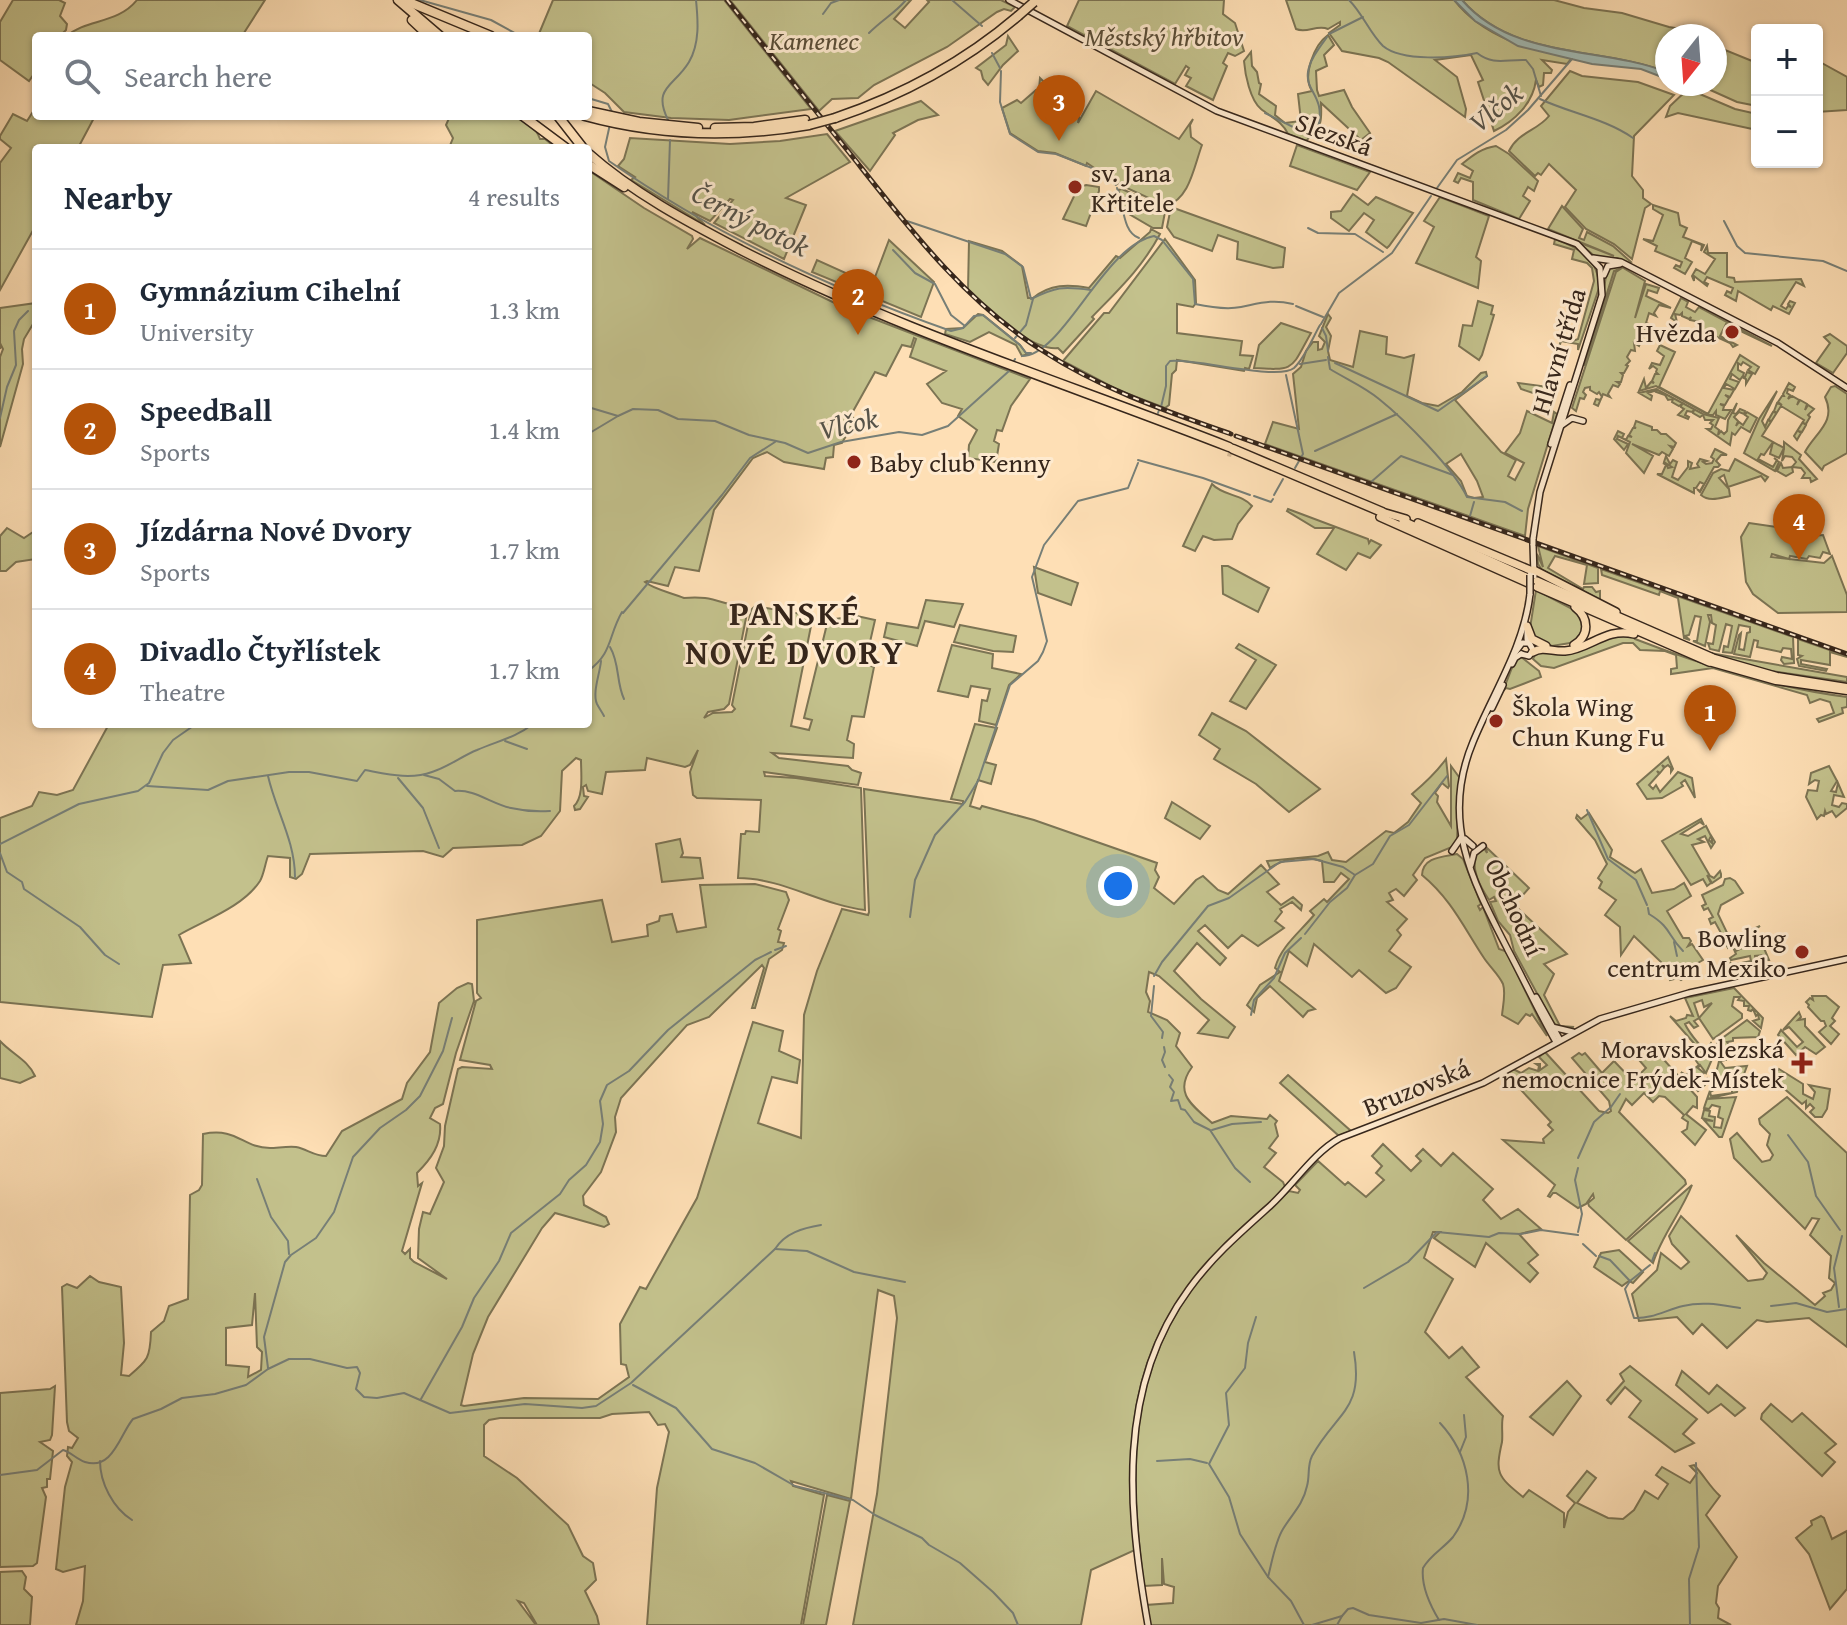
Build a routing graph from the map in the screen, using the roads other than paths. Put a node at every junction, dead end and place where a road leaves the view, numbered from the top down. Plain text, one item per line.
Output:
1 (391, 0) edge
2 (398, 0) edge
3 (404, 0) edge
4 (1009, 0) edge
5 (1033, 1) edge
6 (425, 32) edge
7 (435, 32) edge
8 (481, 32) edge
9 (592, 116) edge
10 (528, 120) edge
11 (561, 120) edge
12 (561, 144) edge
13 (580, 144) edge
14 (592, 156) edge
15 (592, 166) edge
16 (702, 231) junction
17 (1599, 263) junction
18 (1625, 265) junction
19 (1604, 286) junction
20 (1847, 388) edge
21 (1583, 421) dead end
22 (1561, 425) junction
23 (1381, 514) junction
24 (1531, 541) junction
25 (1532, 577) junction
26 (1552, 594) junction
27 (1524, 628) junction
28 (1654, 640) junction
29 (1526, 647) junction
30 (1548, 647) junction
31 (1710, 660) junction
32 (1509, 662) junction
33 (1806, 684) junction
34 (1847, 689) edge
35 (1463, 838) junction
36 (1473, 846) dead end
37 (1483, 846) dead end
38 (1466, 858) junction
39 (1471, 865) junction
40 (1847, 959) edge
41 (1552, 1029) junction
42 (1574, 1032) junction
43 (1558, 1041) junction
44 (1548, 1046) junction
45 (1148, 1625) edge

1 - 6 highway
2 - 7 highway
3 - 8 highway
4 - 17 main road, Slezská
5 - 9 highway, bridge
10 - 12 highway
11 - 13 highway
14 - 16 highway
15 - 16 highway
16 - 23 highway
17 - 18 main road
17 - 19 main road, Hlavní třída
17 - 24 main road, Hlavní třída
18 - 19 main road
18 - 20 main road
19 - 22 main road, Hlavní třída
21 - 22 main road
22 - 24 main road, Hlavní třída
23 - 25 highway
23 - 25 highway
24 - 25 main road, Hlavní třída
25 - 26 highway
25 - 27 main road, Hlavní třída, bridge
25 - 31 highway
26 - 28 highway
26 - 30 highway
27 - 29 main road
27 - 30 highway
27 - 32 main road
28 - 29 highway
28 - 31 highway
29 - 30 highway
29 - 32 main road
29 - 35 main road, Obchodní
31 - 33 main road
32 - 35 main road, Obchodní
33 - 34 main road
33 - 34 main road
35 - 36 main road
35 - 38 main road, Obchodní
35 - 38 main road
35 - 39 main road, Obchodní
37 - 39 main road
38 - 41 main road, Obchodní
39 - 41 main road, Obchodní
40 - 42 main road, Bruzovská
41 - 42 main road
41 - 43 main road, Obchodní
41 - 44 main road
42 - 43 main road, Bruzovská
43 - 44 main road, Bruzovská
44 - 45 main road, Bruzovská

